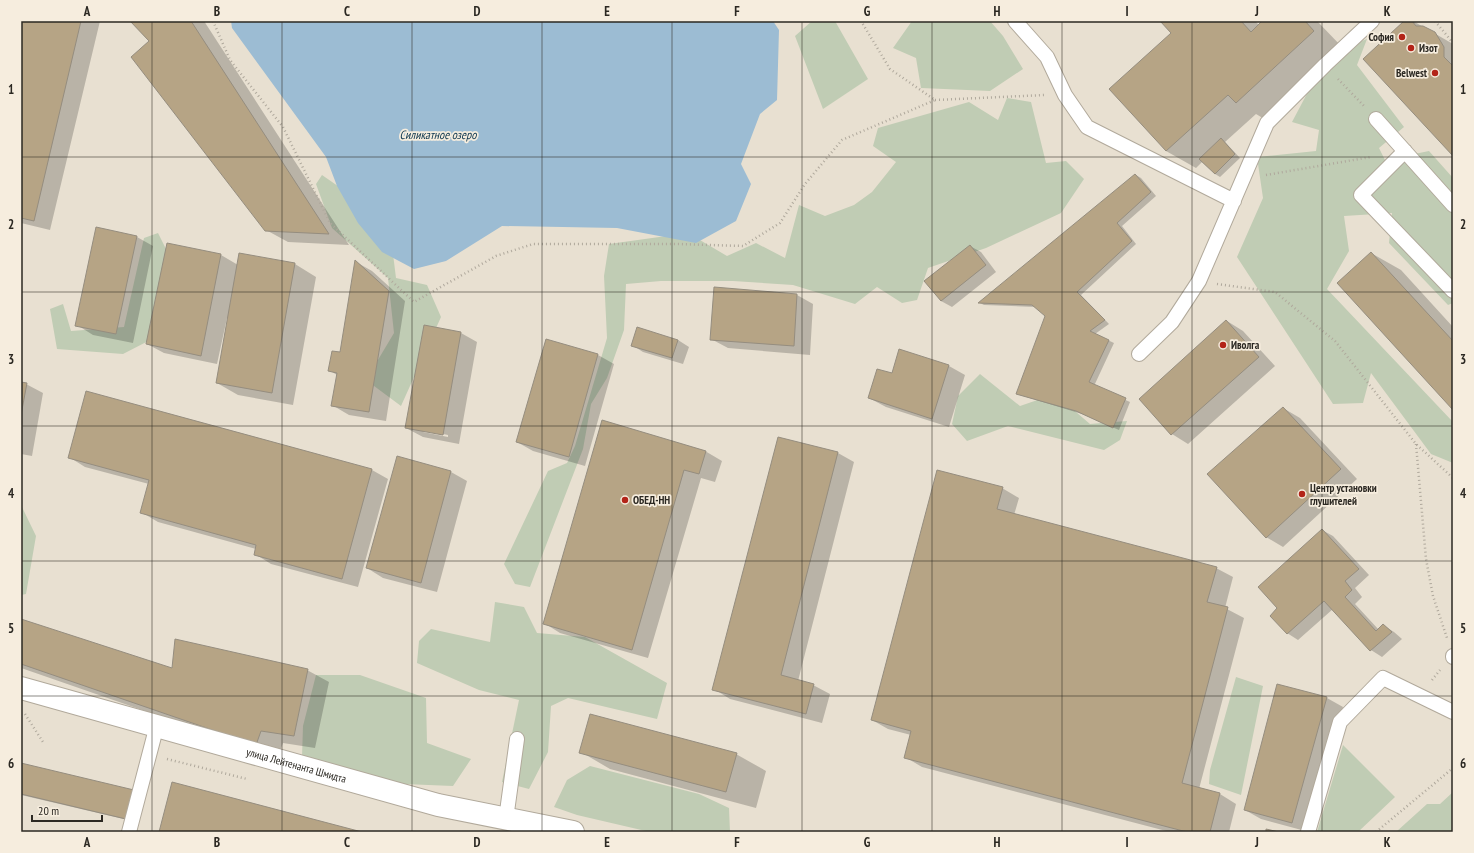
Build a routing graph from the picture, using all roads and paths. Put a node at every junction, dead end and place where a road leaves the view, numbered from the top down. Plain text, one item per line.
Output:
1 (213, 21) edge
2 (861, 21) edge
3 (1015, 21) edge
4 (1372, 21) edge
5 (1435, 21) edge
6 (1453, 43) edge
7 (1325, 65) junction
8 (1065, 94) junction
9 (935, 100) junction
10 (1376, 119) joint
11 (1405, 151) junction
12 (1243, 179) junction
13 (1234, 201) junction
14 (1453, 204) edge
15 (1199, 281) junction
16 (1453, 291) edge
17 (1140, 354) dead end
18 (1416, 444) junction
19 (1453, 478) edge
20 (1453, 657) edge
21 (21, 688) edge
22 (1418, 696) junction
23 (24, 711) dead end
24 (1453, 712) edge
25 (157, 725) junction
26 (517, 739) dead end
27 (43, 742) dead end
28 (150, 754) junction
29 (1453, 768) edge
30 (247, 779) dead end
31 (506, 819) junction
32 (129, 832) edge
33 (573, 832) edge
34 (1308, 832) edge
35 (1376, 832) edge

1 - 9 path
2 - 9 path
3 - 8 lane
4 - 7 lane
5 - 6 path
7 - 10 path
7 - 12 lane
8 - 9 path
8 - 13 lane
10 - 11 lane
11 - 12 path
11 - 14 lane
11 - 16 lane
12 - 13 lane
13 - 15 lane
15 - 17 lane
15 - 18 path
18 - 19 path
18 - 20 path
20 - 22 path
21 - 25 street, улица Лейтенанта Шмидта
22 - 24 lane
22 - 34 lane
23 - 27 path
25 - 28 lane
25 - 31 street, улица Лейтенанта Шмидта
26 - 31 lane
28 - 30 path
28 - 32 lane
29 - 35 path
31 - 33 street, улица Лейтенанта Шмидта

